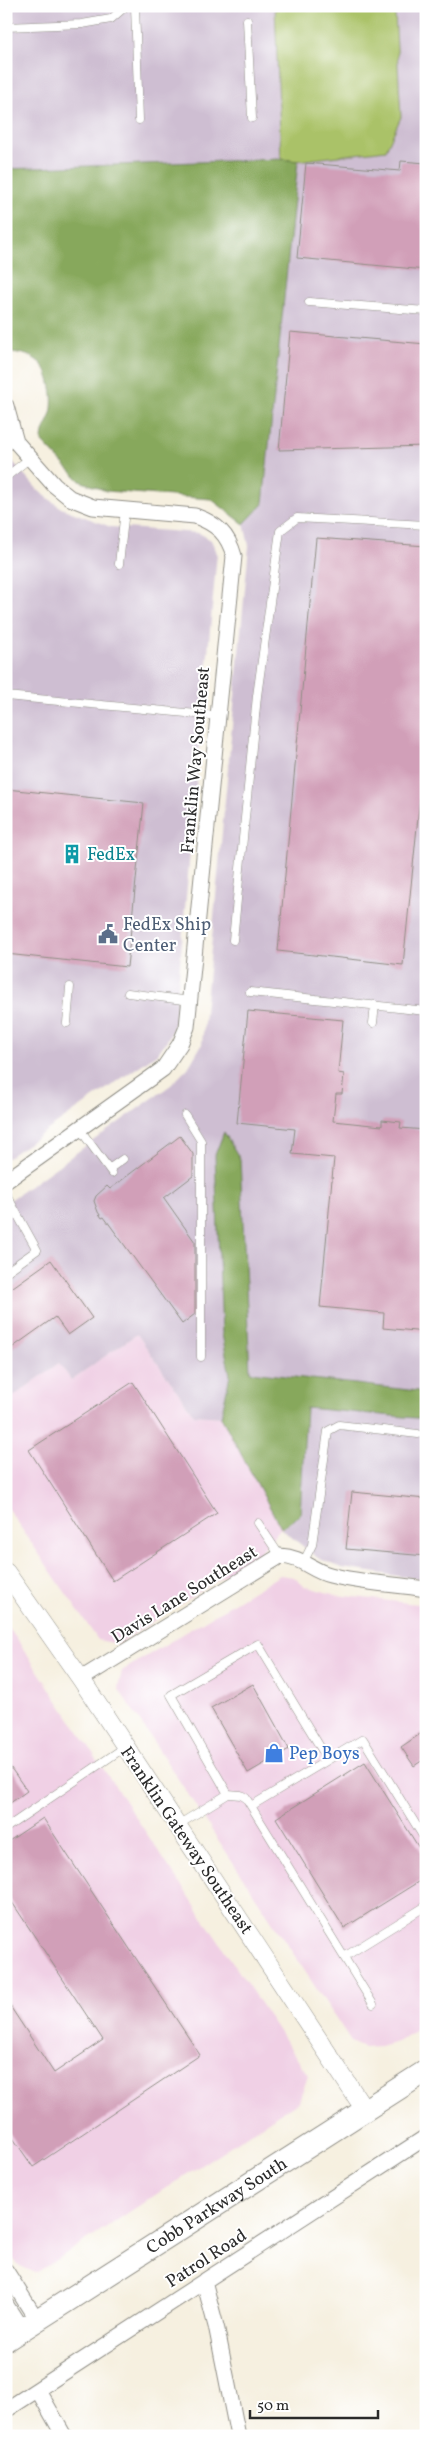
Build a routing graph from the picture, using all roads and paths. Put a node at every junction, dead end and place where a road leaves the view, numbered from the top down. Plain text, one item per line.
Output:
1 (126, 6) edge
2 (135, 6) edge
3 (247, 20) dead end
4 (6, 27) edge
5 (252, 118) dead end
6 (139, 120) dead end
7 (309, 302) dead end
8 (426, 311) edge
9 (6, 406) edge
10 (30, 458) junction
11 (6, 477) edge
12 (124, 510) junction
13 (426, 525) edge
14 (119, 564) dead end
15 (6, 696) edge
16 (218, 716) junction
17 (233, 940) dead end
18 (70, 987) dead end
19 (250, 992) dead end
20 (128, 993) dead end
21 (191, 1001) junction
22 (376, 1005) junction
23 (426, 1011) edge
24 (67, 1023) dead end
25 (373, 1023) dead end
26 (185, 1115) dead end
27 (79, 1128) junction
28 (124, 1159) dead end
29 (6, 1181) edge
30 (6, 1194) edge
31 (6, 1272) edge
32 (201, 1356) dead end
33 (418, 1434) dead end
34 (258, 1524) dead end
35 (280, 1556) junction
36 (304, 1561) junction
37 (6, 1572) edge
38 (426, 1589) edge
39 (81, 1680) junction
40 (124, 1747) junction
41 (328, 1760) junction
42 (228, 1794) junction
43 (251, 1806) junction
44 (177, 1826) junction
45 (6, 1828) edge
46 (426, 1841) edge
47 (426, 1906) edge
48 (344, 1957) junction
49 (374, 2004) dead end
50 (426, 2071) edge
51 (365, 2110) junction
52 (426, 2137) edge
53 (6, 2271) edge
54 (204, 2281) junction
55 (6, 2305) edge
56 (22, 2330) edge
57 (38, 2390) junction
58 (6, 2410) edge
59 (64, 2436) edge
60 (238, 2436) edge

1 - 4 lane
2 - 6 lane
3 - 5 lane
7 - 8 lane
9 - 10 street, Franklin Way Southeast
10 - 11 lane
10 - 12 street, Franklin Way Southeast
12 - 14 lane
12 - 16 street, Franklin Way Southeast
13 - 17 lane
15 - 16 lane
16 - 21 street, Franklin Way Southeast
18 - 24 lane
19 - 22 lane
20 - 21 lane
21 - 27 street, Franklin Way Southeast
22 - 23 lane
22 - 25 lane
26 - 32 lane
27 - 28 lane
27 - 29 street, Franklin Way Southeast
30 - 31 lane
33 - 36 lane
34 - 35 lane
35 - 36 street, Davis Lane Southeast
35 - 39 street, Davis Lane Southeast
36 - 38 street, Davis Lane Southeast
37 - 39 street, Franklin Gateway Southeast
39 - 40 street, Franklin Gateway Southeast
40 - 44 street, Franklin Gateway Southeast
40 - 45 lane
41 - 42 lane
41 - 43 lane
41 - 46 lane
42 - 43 lane
42 - 44 lane
43 - 48 lane
44 - 51 street, Franklin Gateway Southeast
47 - 48 lane
48 - 49 lane
50 - 51 main road, Cobb Parkway South
51 - 56 main road, Cobb Parkway South
52 - 54 street, Patrol Road
53 - 56 street
54 - 57 street, Patrol Road
54 - 60 street
55 - 56 street
57 - 58 street, Patrol Road
57 - 59 street

